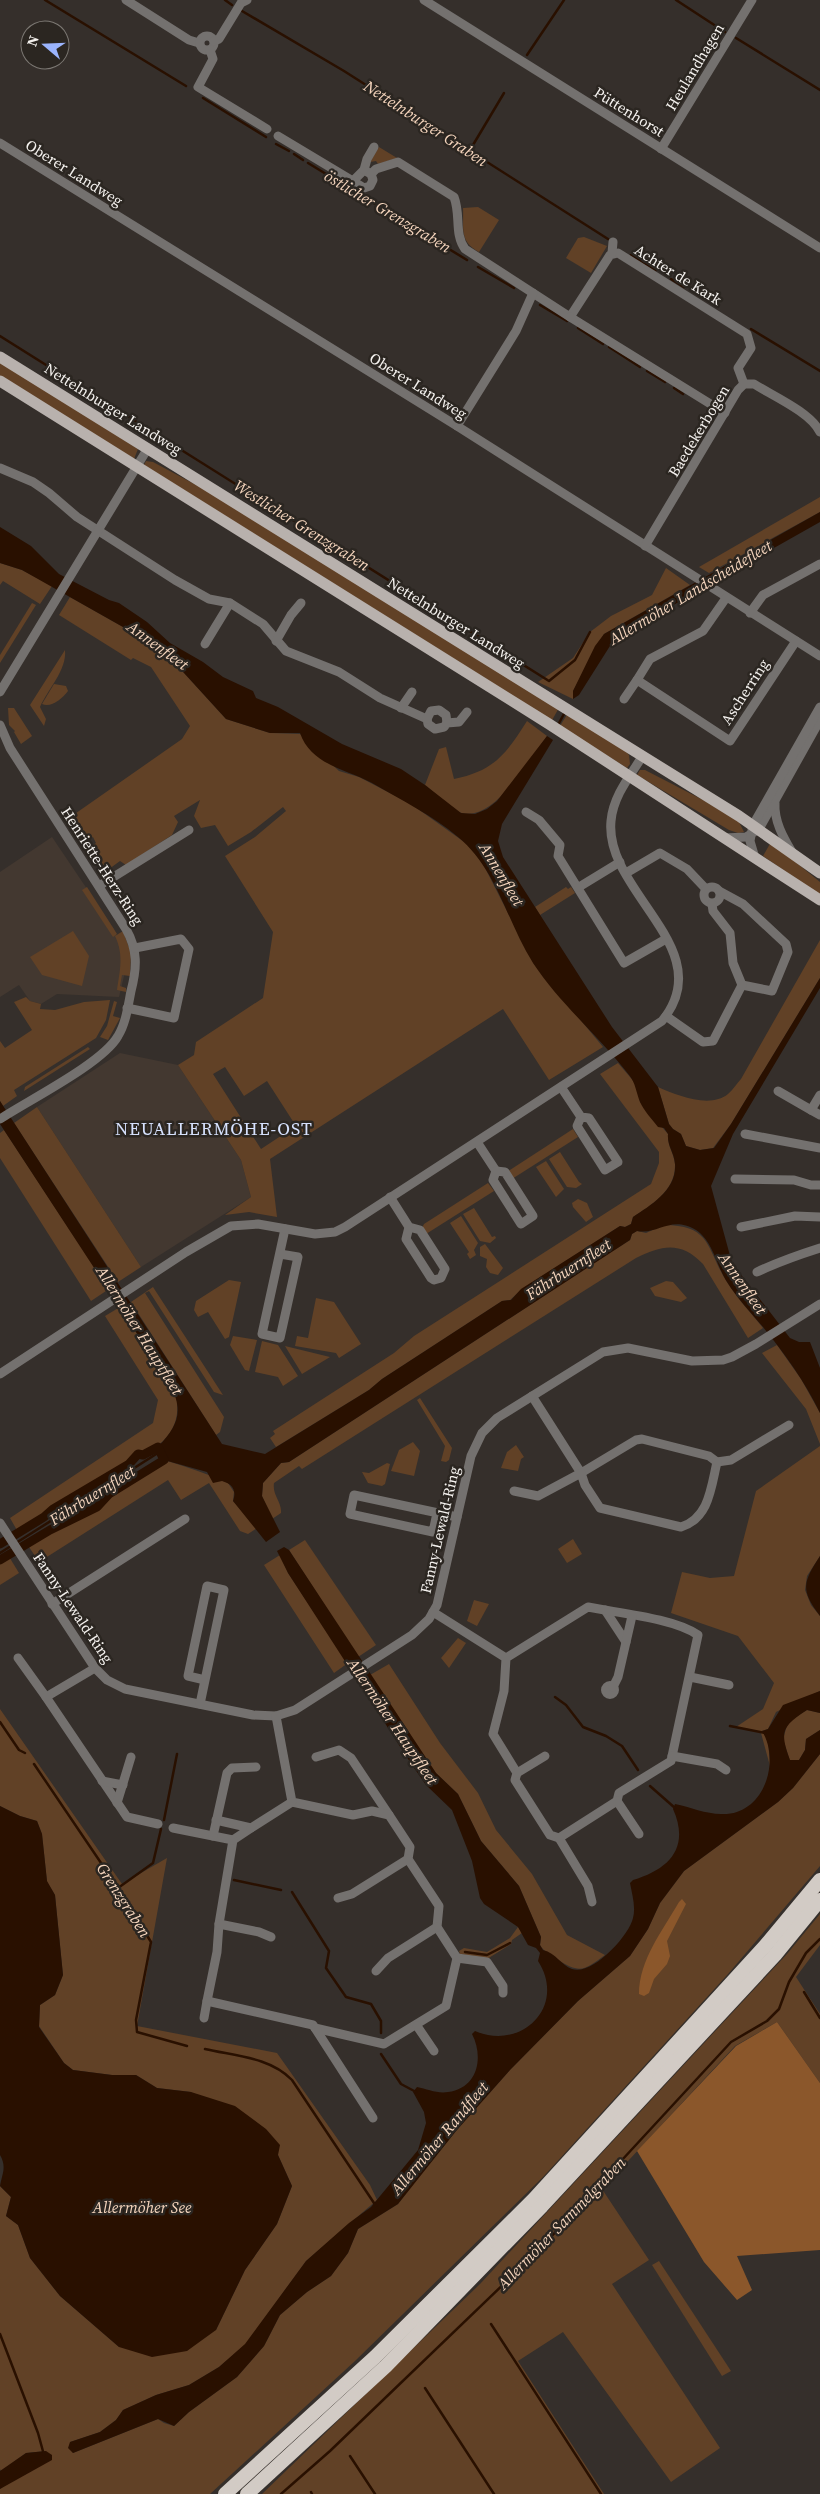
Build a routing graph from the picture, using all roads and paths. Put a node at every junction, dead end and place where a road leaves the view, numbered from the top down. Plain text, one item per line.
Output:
1 (126, 0) edge
2 (247, 0) edge
3 (424, 0) edge
4 (752, 0) edge
5 (212, 46) junction
6 (266, 130) dead end
7 (278, 136) dead end
8 (0, 143) edge
9 (374, 147) dead end
10 (661, 148) junction
11 (368, 172) junction
12 (353, 181) junction
13 (613, 242) dead end
14 (820, 248) edge
15 (612, 253) junction
16 (533, 293) junction
17 (570, 317) junction
18 (0, 357) edge
19 (0, 381) edge
20 (744, 384) junction
21 (725, 413) junction
22 (457, 426) junction
23 (820, 432) edge
24 (148, 448) junction
25 (0, 468) edge
26 (137, 468) junction
27 (98, 530) junction
28 (645, 546) junction
29 (820, 564) edge
30 (726, 598) junction
31 (302, 602) dead end
32 (230, 603) junction
33 (750, 614) junction
34 (276, 641) junction
35 (796, 641) junction
36 (205, 644) dead end
37 (820, 656) edge
38 (636, 680) junction
39 (0, 692) edge
40 (412, 692) dead end
41 (624, 699) dead end
42 (820, 707) edge
43 (401, 708) junction
44 (467, 712) dead end
45 (427, 719) junction
46 (820, 720) edge
47 (447, 723) junction
48 (0, 725) edge
49 (642, 757) junction
50 (630, 776) junction
51 (775, 801) junction
52 (526, 812) dead end
53 (189, 830) dead end
54 (754, 830) junction
55 (724, 838) junction
56 (792, 852) junction
57 (756, 858) junction
58 (620, 862) junction
59 (626, 873) junction
60 (820, 873) edge
61 (99, 886) junction
62 (579, 887) junction
63 (706, 889) junction
64 (718, 891) junction
65 (820, 900) edge
66 (712, 904) junction
67 (666, 939) junction
68 (135, 948) junction
69 (742, 985) junction
70 (127, 1008) junction
71 (666, 1016) junction
72 (561, 1087) junction
73 (778, 1091) dead end
74 (820, 1095) edge
75 (811, 1110) junction
76 (820, 1115) edge
77 (581, 1117) junction
78 (0, 1119) edge
79 (745, 1134) dead end
80 (477, 1142) junction
81 (820, 1148) edge
82 (496, 1171) junction
83 (735, 1179) dead end
84 (820, 1185) edge
85 (390, 1197) junction
86 (820, 1217) edge
87 (409, 1227) junction
88 (741, 1227) dead end
89 (284, 1229) junction
90 (820, 1248) edge
91 (280, 1254) junction
92 (757, 1272) dead end
93 (820, 1304) edge
94 (0, 1374) edge
95 (532, 1396) junction
96 (789, 1425) dead end
97 (717, 1462) junction
98 (581, 1473) junction
99 (514, 1491) dead end
100 (437, 1513) junction
101 (458, 1518) junction
102 (185, 1519) dead end
103 (2, 1527) edge
104 (52, 1604) junction
105 (605, 1610) junction
106 (433, 1612) junction
107 (632, 1616) junction
108 (626, 1642) junction
109 (18, 1658) dead end
110 (506, 1658) junction
111 (95, 1668) junction
112 (690, 1677) junction
113 (205, 1680) junction
114 (728, 1685) dead end
115 (612, 1687) dead end
116 (46, 1697) junction
117 (200, 1704) junction
118 (276, 1716) junction
119 (545, 1756) dead end
120 (672, 1756) junction
121 (131, 1757) dead end
122 (316, 1757) dead end
123 (256, 1767) dead end
124 (726, 1770) dead end
125 (517, 1773) junction
126 (102, 1781) junction
127 (124, 1786) junction
128 (617, 1801) junction
129 (292, 1802) junction
130 (117, 1803) junction
131 (389, 1815) junction
132 (216, 1820) junction
133 (158, 1824) dead end
134 (173, 1828) dead end
135 (252, 1828) junction
136 (639, 1834) dead end
137 (213, 1836) junction
138 (558, 1838) junction
139 (233, 1840) junction
140 (408, 1858) junction
141 (820, 1880) edge
142 (338, 1898) dead end
143 (820, 1900) edge
144 (592, 1902) dead end
145 (218, 1924) junction
146 (437, 1927) junction
147 (271, 1937) dead end
148 (457, 1958) junction
149 (376, 1971) dead end
150 (503, 1993) dead end
151 (207, 2001) junction
152 (204, 2018) dead end
153 (417, 2026) junction
154 (315, 2028) junction
155 (434, 2051) dead end
156 (373, 2118) dead end
157 (225, 2494) edge
158 (247, 2494) edge

1 - 5 street
2 - 5 street
3 - 10 street, Püttenhorst
4 - 10 street, Heulandhagen
5 - 6 street
7 - 12 street
8 - 22 street, Oberer Landweg
9 - 11 street
10 - 14 street, Püttenhorst
11 - 12 street
11 - 12 street
11 - 16 street
13 - 15 street
15 - 17 street, Achter de Kark
15 - 20 street, Achter de Kark
16 - 17 street
16 - 22 street
17 - 21 street
18 - 24 main road, Nettelnburger Landweg
19 - 26 main road
20 - 21 street, Baedekerbogen
20 - 23 street, Baedekerbogen
21 - 28 street, Baedekerbogen
22 - 28 street, Oberer Landweg
24 - 26 street
24 - 49 main road, Nettelnburger Landweg
25 - 27 street
26 - 27 street
26 - 50 main road
27 - 32 street
27 - 39 street
28 - 30 street, Oberer Landweg
29 - 33 street
30 - 33 street, Oberer Landweg
30 - 38 street
31 - 34 street
32 - 34 street
32 - 36 street
33 - 35 street, Oberer Landweg
34 - 43 street
35 - 37 street, Oberer Landweg
35 - 38 street, Ascherring
38 - 41 street
40 - 43 street
42 - 54 street
43 - 45 street
44 - 47 street
45 - 47 street
45 - 47 street
46 - 51 street
48 - 61 street, Henriette-Herz-Ring
49 - 50 street
49 - 54 main road, Nettelnburger Landweg
50 - 55 main road
50 - 58 street
51 - 54 street
51 - 56 street
52 - 62 street
53 - 61 street
54 - 55 street
54 - 56 main road, Nettelnburger Landweg
54 - 57 street
55 - 57 main road
56 - 60 main road, Nettelnburger Landweg
57 - 65 main road
58 - 59 street
58 - 62 street
59 - 63 street
59 - 67 street
61 - 68 street, Henriette-Herz-Ring
62 - 67 street
63 - 64 street
63 - 66 street
64 - 66 street
64 - 69 street
66 - 69 street
67 - 71 street
68 - 70 street, Henriette-Herz-Ring
68 - 70 street
69 - 71 street
70 - 78 street, Henriette-Herz-Ring
71 - 72 street
72 - 77 street
72 - 80 street
73 - 75 street
74 - 75 street
75 - 76 street
77 - 77 street
79 - 81 street
80 - 82 street
80 - 85 street
82 - 82 street
83 - 84 street
85 - 87 street
85 - 89 street
86 - 88 street
87 - 87 street
89 - 91 street
89 - 94 street
90 - 92 street
91 - 91 street
93 - 95 street, Fanny-Lewald-Ring
95 - 98 street
95 - 101 street, Fanny-Lewald-Ring
96 - 97 street
97 - 98 street
97 - 98 street
98 - 99 street
100 - 100 street
100 - 101 street
101 - 106 street, Fanny-Lewald-Ring
102 - 104 street
103 - 104 street, Fanny-Lewald-Ring
104 - 111 street, Fanny-Lewald-Ring
105 - 107 street
105 - 108 street
105 - 110 street
106 - 110 street
106 - 118 street, Fanny-Lewald-Ring
107 - 108 street
107 - 112 street
108 - 115 street
109 - 116 street
110 - 125 street
111 - 116 street
111 - 117 street, Fanny-Lewald-Ring
112 - 114 street
112 - 120 street
113 - 113 street
113 - 117 street
116 - 126 street
117 - 118 street, Fanny-Lewald-Ring
118 - 129 street
119 - 125 street
120 - 124 street
120 - 128 street
121 - 127 street
122 - 131 street
123 - 132 street
125 - 138 street
126 - 127 street
126 - 130 street
127 - 130 street
128 - 136 street
128 - 138 street
129 - 131 street
129 - 135 street
130 - 133 street
131 - 140 street
132 - 135 street
132 - 137 street
134 - 137 street
135 - 139 street
137 - 139 street
138 - 144 street
139 - 145 street
140 - 142 street
140 - 146 street
141 - 157 highway
143 - 158 highway
145 - 147 street
145 - 151 street
146 - 148 street
146 - 149 street
148 - 150 street
148 - 153 street
151 - 152 street
151 - 154 street
153 - 154 street
153 - 155 street
154 - 156 street

